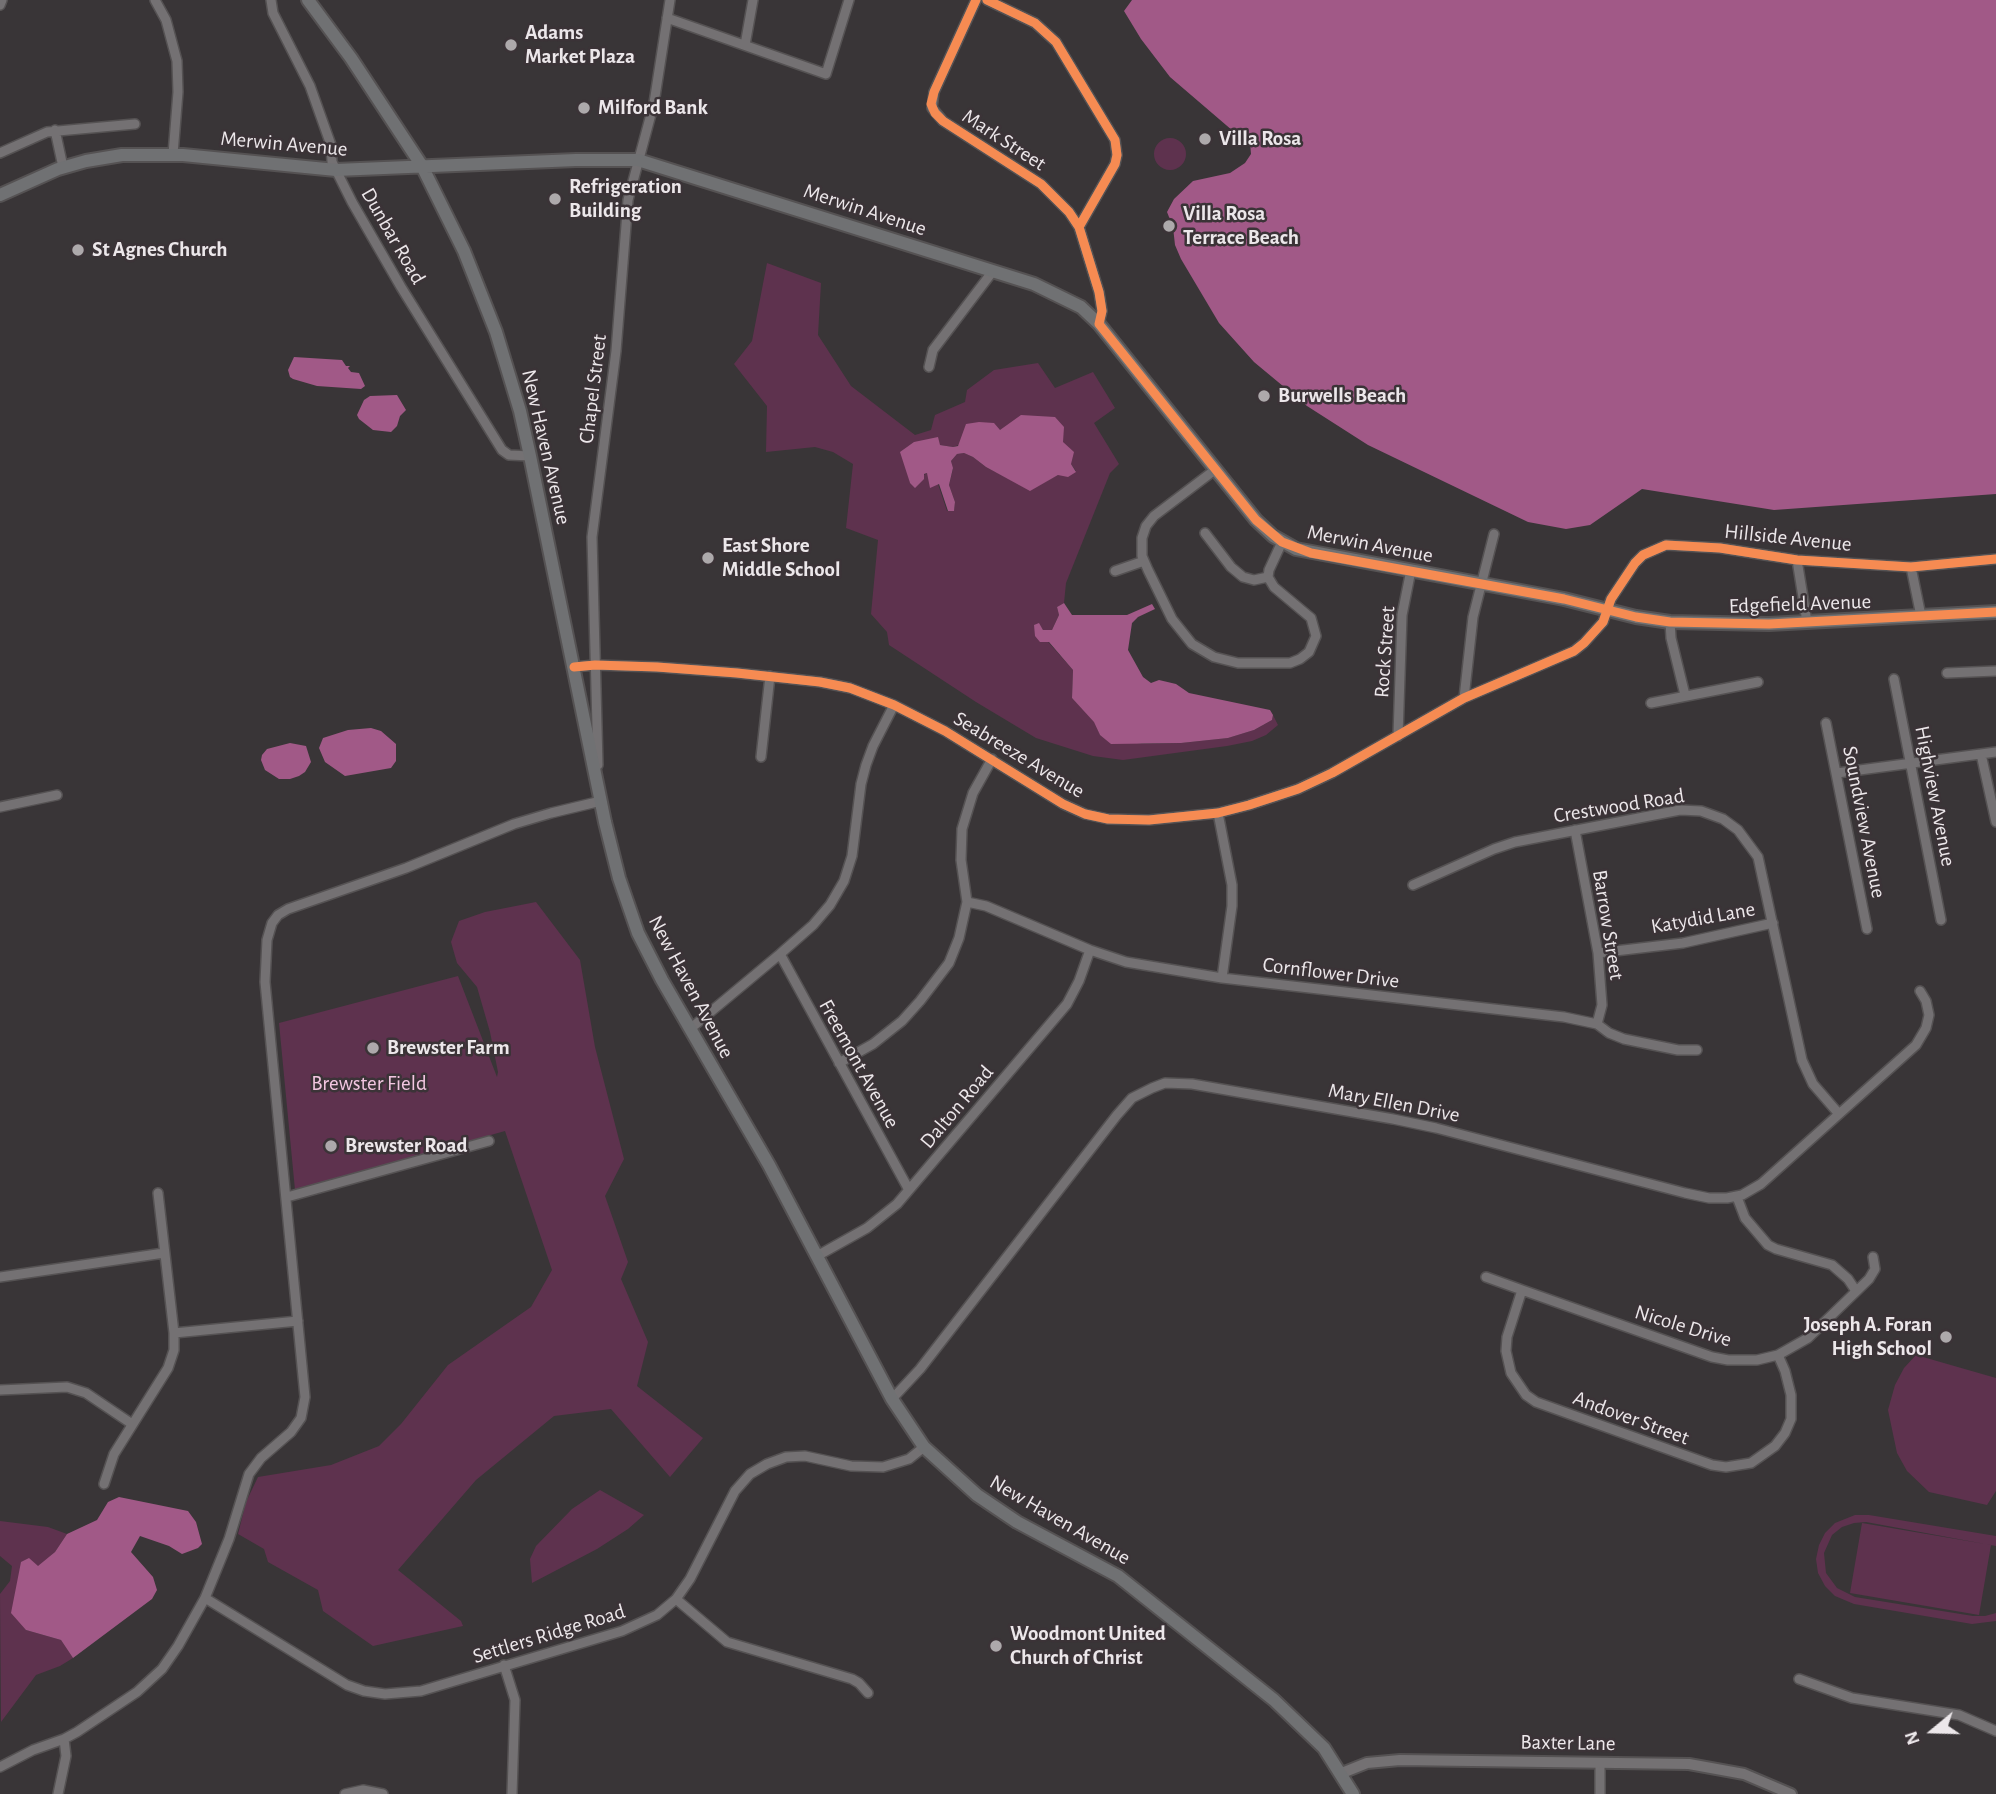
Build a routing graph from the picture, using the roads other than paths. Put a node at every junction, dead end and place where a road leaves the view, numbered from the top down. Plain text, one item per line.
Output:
1 (2, 0) edge
2 (155, 0) edge
3 (271, 0) edge
4 (308, 0) edge
5 (670, 0) edge
6 (753, 0) edge
7 (849, 0) edge
8 (976, 0) edge
9 (987, 0) edge
10 (0, 5) edge
11 (667, 18) junction
12 (745, 45) junction
13 (135, 124) dead end
14 (55, 130) junction
15 (0, 153) edge
16 (173, 154) junction
17 (638, 160) junction
18 (422, 166) junction
19 (63, 167) junction
20 (336, 170) junction
21 (0, 195) edge
22 (1079, 228) junction
23 (992, 271) junction
24 (1099, 324) junction
25 (929, 368) dead end
26 (530, 456) junction
27 (1216, 469) junction
28 (1205, 533) dead end
29 (1494, 534) dead end
30 (1282, 542) junction
31 (1996, 559) edge
32 (1797, 560) junction
33 (1144, 561) junction
34 (1911, 567) junction
35 (1411, 570) junction
36 (1115, 571) dead end
37 (1268, 577) junction
38 (1481, 583) junction
39 (1608, 610) junction
40 (1996, 611) edge
41 (1921, 616) junction
42 (1670, 622) junction
43 (1807, 622) junction
44 (595, 665) junction
45 (574, 667) junction
46 (1996, 671) edge
47 (1947, 673) dead end
48 (770, 676) junction
49 (1894, 679) dead end
50 (1758, 682) dead end
51 (1685, 695) junction
52 (1464, 698) junction
53 (1651, 703) dead end
54 (894, 705) junction
55 (1826, 723) dead end
56 (1398, 736) junction
57 (1996, 752) edge
58 (1981, 754) junction
59 (761, 757) dead end
60 (992, 759) junction
61 (1910, 763) junction
62 (1837, 774) junction
63 (598, 786) junction
64 (57, 795) dead end
65 (601, 801) junction
66 (0, 807) edge
67 (1218, 813) junction
68 (1996, 822) edge
69 (1575, 830) junction
70 (1413, 885) dead end
71 (967, 902) junction
72 (1941, 920) dead end
73 (1773, 923) junction
74 (1867, 929) dead end
75 (1090, 950) junction
76 (1598, 953) junction
77 (779, 954) junction
78 (1222, 978) junction
79 (1920, 991) dead end
80 (1597, 1024) junction
81 (690, 1028) junction
82 (1697, 1050) dead end
83 (838, 1063) junction
84 (1839, 1114) junction
85 (489, 1141) dead end
86 (909, 1191) junction
87 (158, 1193) dead end
88 (287, 1197) junction
89 (1737, 1197) junction
90 (164, 1253) junction
91 (817, 1256) junction
92 (1873, 1257) dead end
93 (0, 1277) edge
94 (1486, 1277) dead end
95 (1522, 1290) junction
96 (1856, 1291) junction
97 (298, 1321) junction
98 (174, 1334) junction
99 (1777, 1355) junction
100 (0, 1390) edge
101 (892, 1399) junction
102 (132, 1424) junction
103 (924, 1447) junction
104 (104, 1484) dead end
105 (205, 1598) junction
106 (676, 1599) junction
107 (504, 1665) junction
108 (1799, 1679) dead end
109 (868, 1693) dead end
110 (1996, 1731) edge
111 (64, 1739) junction
112 (1600, 1763) junction
113 (0, 1767) edge
114 (1342, 1773) junction
115 (58, 1794) edge
116 (345, 1794) edge
117 (383, 1794) edge
118 (512, 1794) edge
119 (1353, 1794) edge
120 (1600, 1794) edge
121 (1791, 1794) edge

1 - 10 street
2 - 16 street
3 - 20 street, Dunbar Road
4 - 18 main road, New Haven Avenue
5 - 11 street, Chapel Street
6 - 12 street
7 - 12 street
8 - 22 street, Mark Street
9 - 22 street
11 - 12 street
11 - 17 street, Chapel Street
13 - 14 street
14 - 15 street
14 - 19 street
16 - 19 main road, Merwin Avenue
16 - 20 main road, Merwin Avenue
17 - 18 main road, Merwin Avenue
17 - 23 main road, Merwin Avenue
17 - 44 street, Chapel Street
18 - 20 main road, Merwin Avenue
18 - 26 main road, New Haven Avenue
19 - 21 main road, Merwin Avenue
20 - 26 street, Dunbar Road
22 - 24 street
23 - 24 main road, Merwin Avenue
23 - 25 street
24 - 27 main road, Merwin Avenue
26 - 45 main road, New Haven Avenue
27 - 30 main road, Merwin Avenue
27 - 33 street
28 - 37 street
29 - 38 street
30 - 35 main road, Merwin Avenue
30 - 37 street
31 - 34 street, Hillside Avenue
32 - 34 street, Hillside Avenue
32 - 39 street, Hillside Avenue
32 - 43 street
33 - 36 street
33 - 37 street
34 - 41 street
35 - 38 main road, Merwin Avenue
35 - 56 street, Rock Street
38 - 39 main road, Merwin Avenue
38 - 52 street
39 - 42 main road, Edgefield Avenue
39 - 52 street, Seabreeze Avenue
40 - 41 main road, Edgefield Avenue
41 - 43 main road, Edgefield Avenue
42 - 43 main road, Edgefield Avenue
42 - 51 street
44 - 45 street, Seabreeze Avenue
44 - 48 street, Seabreeze Avenue
44 - 63 street, Chapel Street
45 - 63 main road, New Haven Avenue
46 - 47 street
48 - 54 street, Seabreeze Avenue
48 - 59 street
49 - 61 street, Highview Avenue
50 - 51 street
51 - 53 street
52 - 56 street, Seabreeze Avenue
54 - 60 street, Seabreeze Avenue
54 - 77 street
55 - 62 street, Soundview Avenue
56 - 67 street, Seabreeze Avenue
57 - 58 street
58 - 61 street
58 - 68 street
60 - 67 street, Seabreeze Avenue
60 - 71 street
61 - 62 street
61 - 72 street, Highview Avenue
62 - 74 street, Soundview Avenue
63 - 65 main road, New Haven Avenue
64 - 66 street
65 - 81 main road, New Haven Avenue
65 - 88 street
67 - 78 street
69 - 70 street, Crestwood Road
69 - 73 street, Crestwood Road
69 - 76 street, Barrow Street
71 - 75 street, Cornflower Drive
71 - 83 street
73 - 76 street, Katydid Lane
73 - 84 street, Crestwood Road
75 - 78 street, Cornflower Drive
75 - 86 street, Dalton Road
76 - 80 street, Barrow Street
77 - 81 street
77 - 83 street, Freemont Avenue
78 - 80 street, Cornflower Drive
79 - 84 street
80 - 82 street, Cornflower Drive
81 - 91 main road, New Haven Avenue
83 - 86 street, Freemont Avenue
84 - 89 street
85 - 88 street
86 - 91 street, Dalton Road
87 - 90 street
88 - 97 street
89 - 96 street
89 - 101 street, Mary Ellen Drive
90 - 93 street
90 - 98 street
91 - 101 main road, New Haven Avenue
92 - 96 street, Nicole Drive
94 - 95 street
95 - 99 street, Nicole Drive
95 - 99 street, Andover Street
96 - 99 street, Nicole Drive
97 - 98 street
97 - 105 street
98 - 102 street
100 - 102 street
101 - 103 main road, New Haven Avenue
102 - 104 street
103 - 106 street, Settlers Ridge Road
103 - 114 main road, New Haven Avenue
105 - 107 street, Settlers Ridge Road
105 - 111 street
106 - 107 street, Settlers Ridge Road
106 - 109 street
107 - 118 street
108 - 110 street
111 - 113 street
111 - 115 street
112 - 114 street, Baxter Lane
112 - 120 street
112 - 121 street, Baxter Lane
114 - 119 main road, New Haven Avenue
116 - 117 street

